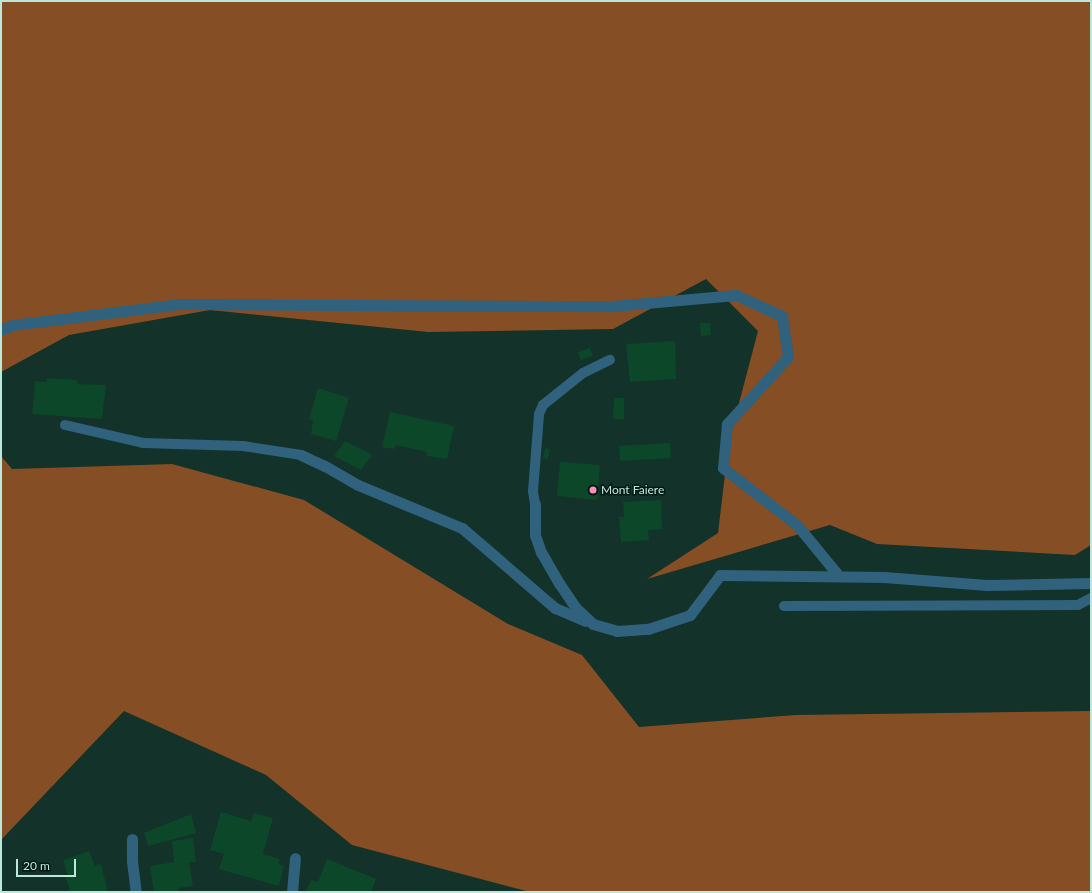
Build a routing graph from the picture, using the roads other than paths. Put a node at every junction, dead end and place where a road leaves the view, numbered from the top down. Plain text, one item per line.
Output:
1 (1, 330) edge
2 (610, 360) dead end
3 (65, 425) dead end
4 (301, 455) joint
5 (535, 504) joint
6 (838, 575) junction
7 (1091, 583) edge
8 (1091, 598) edge
9 (784, 606) dead end
10 (593, 624) junction
11 (132, 839) dead end
12 (295, 858) dead end
13 (136, 892) edge
14 (292, 892) edge

1 - 6 street
2 - 5 lane
3 - 4 lane
4 - 10 street
5 - 10 street
6 - 7 street
6 - 10 street
8 - 9 lane
11 - 13 street
12 - 14 street

